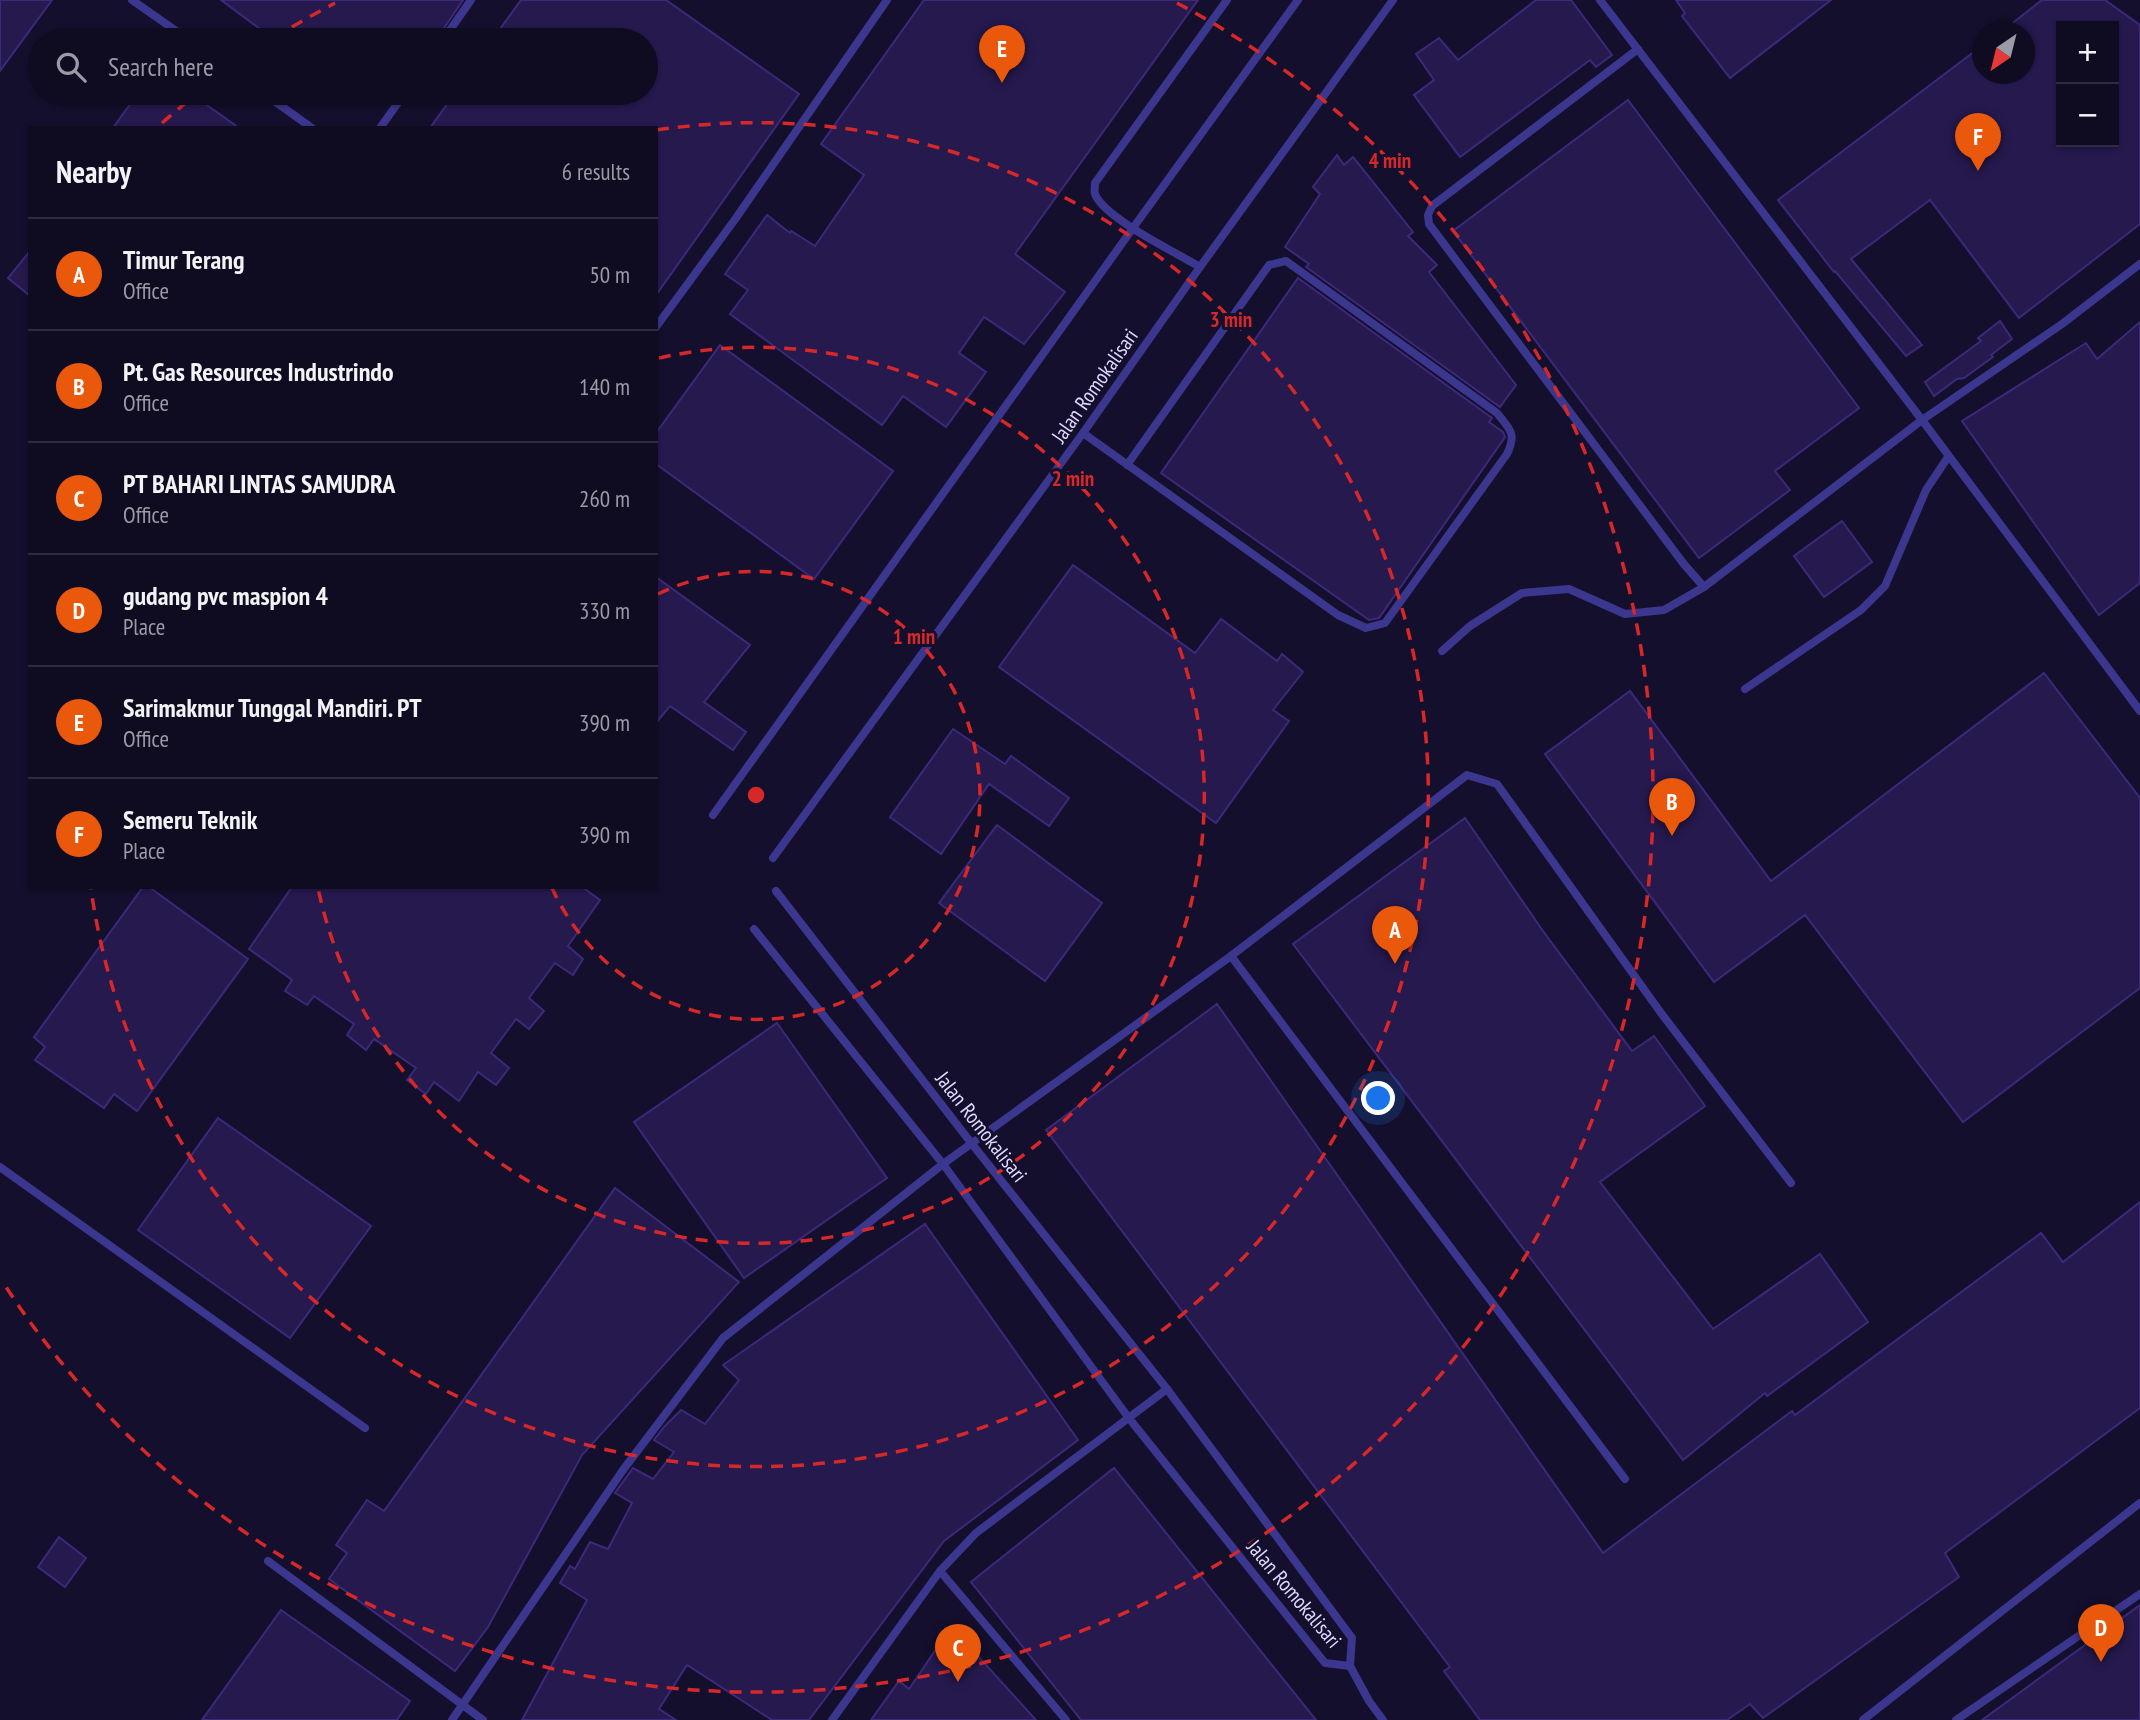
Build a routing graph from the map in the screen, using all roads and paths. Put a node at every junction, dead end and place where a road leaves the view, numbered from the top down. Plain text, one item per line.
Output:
1 (132, 0) edge
2 (471, 0) edge
3 (887, 0) edge
4 (1227, 0) edge
5 (1298, 0) edge
6 (1393, 0) edge
7 (1600, 0) edge
8 (172, 28) edge
9 (451, 28) edge
10 (1638, 49) junction
11 (280, 105) edge
12 (396, 105) edge
13 (309, 126) edge
14 (381, 126) edge
15 (1133, 228) junction
16 (2140, 264) edge
17 (1200, 267) junction
18 (658, 324) edge
19 (1922, 420) junction
20 (1083, 433) junction
21 (1948, 457) junction
22 (1127, 465) junction
23 (1704, 587) junction
24 (1442, 652) dead end
25 (1745, 689) dead end
26 (2140, 711) edge
27 (713, 815) dead end
28 (773, 858) dead end
29 (776, 891) dead end
30 (754, 929) dead end
31 (1231, 956) junction
32 (972, 1144) junction
33 (943, 1164) junction
34 (0, 1167) edge
35 (1791, 1183) dead end
36 (1167, 1389) junction
37 (1128, 1417) junction
38 (365, 1428) dead end
39 (1625, 1479) dead end
40 (2140, 1503) edge
41 (268, 1561) dead end
42 (940, 1571) junction
43 (2140, 1594) edge
44 (1350, 1666) junction
45 (463, 1705) junction
46 (452, 1720) edge
47 (484, 1720) edge
48 (832, 1720) edge
49 (1066, 1720) edge
50 (1383, 1720) edge
51 (1863, 1720) edge
52 (1956, 1720) edge

1 - 8 lane
2 - 9 lane
3 - 18 lane
4 - 15 lane
5 - 15 lane
6 - 17 lane, Jalan Romokalisari
7 - 10 lane
10 - 19 lane
10 - 23 lane
11 - 13 lane
12 - 14 lane
15 - 17 lane
15 - 27 lane
16 - 19 lane
17 - 20 lane, Jalan Romokalisari
19 - 21 lane
19 - 23 lane
20 - 22 lane
20 - 28 lane, Jalan Romokalisari
21 - 25 lane
21 - 26 lane
22 - 22 lane
23 - 24 lane
29 - 32 lane, Jalan Romokalisari
30 - 33 lane, Jalan Romokalisari
31 - 32 lane
31 - 35 lane
31 - 39 lane
32 - 33 lane
32 - 36 lane, Jalan Romokalisari
33 - 37 lane, Jalan Romokalisari
33 - 45 lane
34 - 38 lane
36 - 37 lane
36 - 44 lane, Jalan Romokalisari
37 - 42 lane
37 - 44 lane, Jalan Romokalisari
40 - 51 lane
41 - 45 lane
42 - 48 lane
42 - 49 lane
43 - 52 lane
44 - 50 lane
45 - 46 lane
45 - 47 lane

